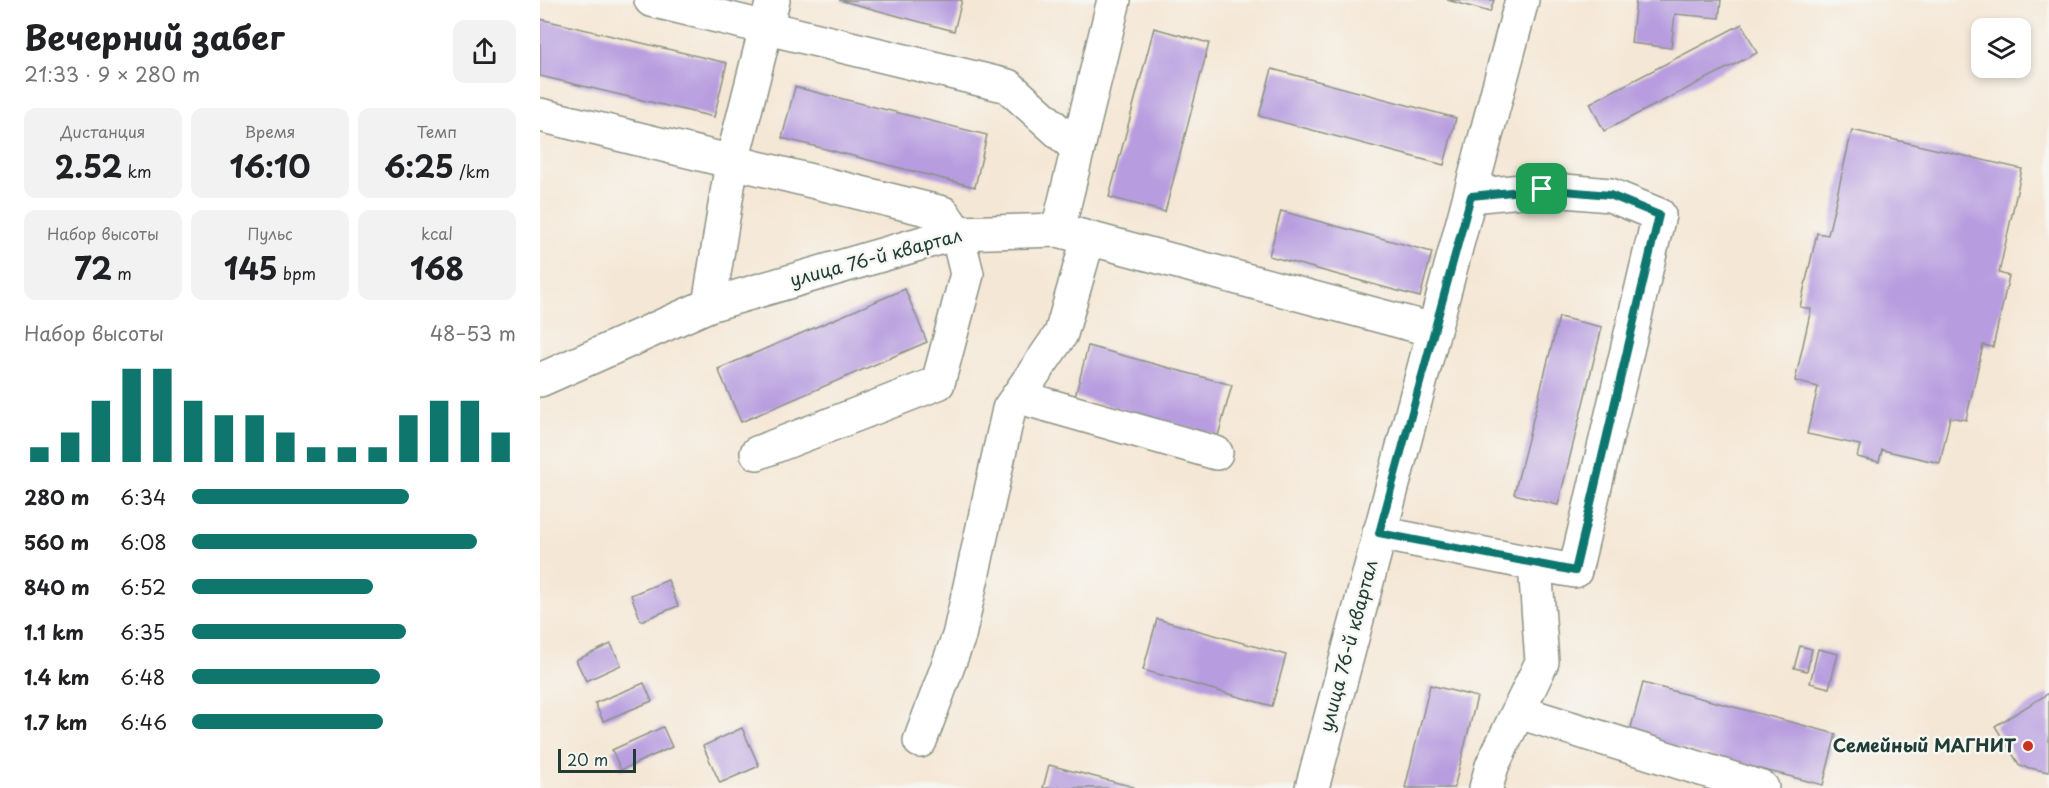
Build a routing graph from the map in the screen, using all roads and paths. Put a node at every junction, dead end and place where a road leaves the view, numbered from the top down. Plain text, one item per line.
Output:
1 (651, 0) edge
2 (1114, 0) edge
3 (1522, 0) edge
4 (770, 14) edge
5 (540, 115) edge
6 (1078, 149) junction
7 (732, 162) junction
8 (1471, 196) junction
9 (1058, 230) junction
10 (957, 233) junction
11 (1088, 239) junction
12 (709, 305) junction
13 (1433, 330) junction
14 (540, 380) edge
15 (1019, 397) junction
16 (757, 453) dead end
17 (1216, 453) dead end
18 (1379, 533) junction
19 (1535, 564) junction
20 (1520, 712) junction
21 (920, 741) dead end
22 (1692, 778) edge
23 (1312, 788) edge
24 (1486, 788) edge
25 (1762, 788) edge

1 - 4 street
2 - 6 street
3 - 8 street, улица 76-й квартал
4 - 6 street
4 - 7 street
5 - 7 street
6 - 9 street
7 - 10 street
7 - 12 street
8 - 13 street, улица 76-й квартал
8 - 19 street
9 - 10 street, улица 76-й квартал
9 - 11 street, улица 76-й квартал
10 - 12 street, улица 76-й квартал
10 - 16 street
11 - 13 street, улица 76-й квартал
11 - 15 street
12 - 14 street, улица 76-й квартал
13 - 18 street, улица 76-й квартал
15 - 17 street
15 - 21 street
18 - 19 street
18 - 23 street, улица 76-й квартал
19 - 20 street
20 - 22 street
20 - 24 street
22 - 25 street

